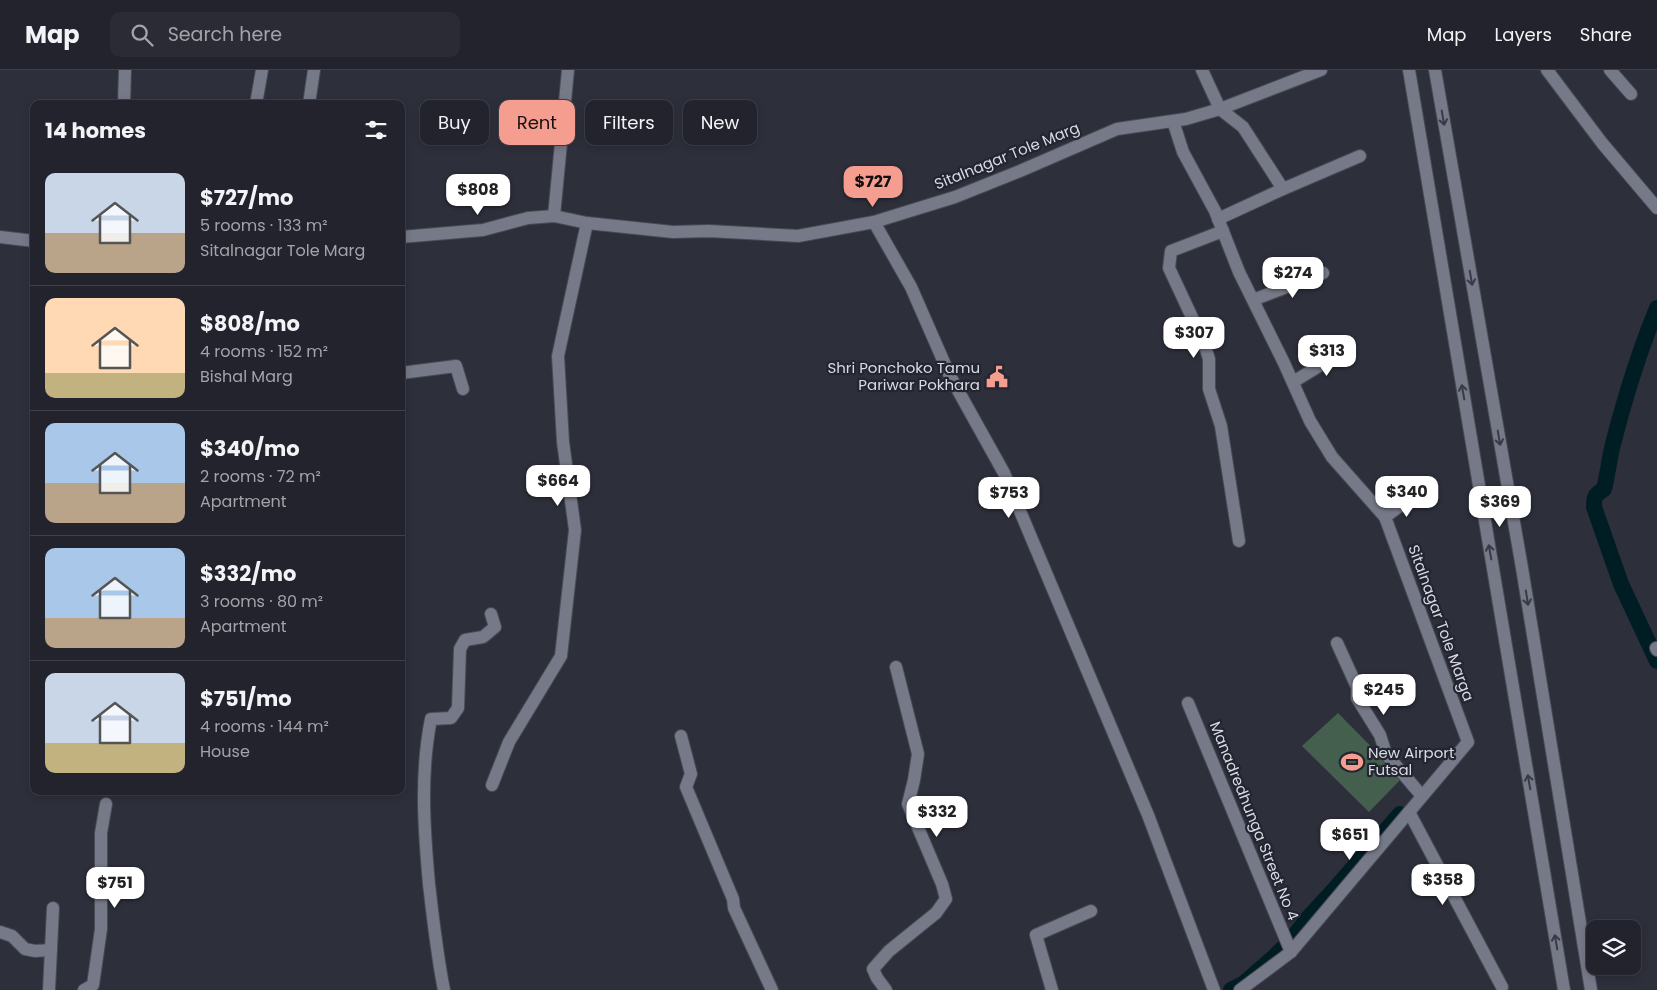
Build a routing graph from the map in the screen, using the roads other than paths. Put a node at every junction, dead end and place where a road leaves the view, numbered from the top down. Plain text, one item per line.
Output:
1 (125, 70) edge
2 (262, 70) edge
3 (314, 70) edge
4 (568, 70) edge
5 (1202, 70) edge
6 (1321, 70) edge
7 (1409, 70) edge
8 (1435, 70) edge
9 (1547, 70) edge
10 (1610, 70) edge
11 (1301, 74) edge
12 (1631, 94) dead end
13 (124, 100) edge
14 (257, 100) edge
15 (310, 100) edge
16 (1220, 109) junction
17 (1173, 121) junction
18 (1360, 156) dead end
19 (1283, 189) junction
20 (1657, 208) edge
21 (554, 216) junction
22 (874, 222) junction
23 (587, 223) junction
24 (1221, 225) junction
25 (0, 237) edge
26 (405, 237) edge
27 (30, 241) edge
28 (1323, 273) dead end
29 (1252, 300) junction
30 (1347, 349) dead end
31 (405, 372) edge
32 (1293, 382) junction
33 (463, 389) dead end
34 (1412, 497) dead end
35 (1385, 517) junction
36 (1238, 541) dead end
37 (491, 614) dead end
38 (1337, 643) dead end
39 (896, 667) dead end
40 (1188, 703) dead end
41 (681, 736) dead end
42 (492, 785) dead end
43 (1422, 796) junction
44 (106, 804) dead end
45 (1409, 812) junction
46 (53, 908) dead end
47 (1091, 911) dead end
48 (0, 932) edge
49 (51, 950) junction
50 (1291, 952) junction
51 (1502, 987) dead end
52 (1244, 989) edge
53 (49, 990) edge
54 (84, 990) edge
55 (444, 990) edge
56 (772, 990) edge
57 (886, 990) edge
58 (1052, 990) edge
59 (1214, 990) edge
60 (1564, 990) edge
61 (1591, 990) edge

1 - 13 street
2 - 14 street
3 - 15 street
4 - 21 street
5 - 16 street
6 - 11 street, Sitalnagar Tole Marg
60 -> 7 street
8 -> 61 street
9 - 20 street
10 - 12 street
11 - 16 street, Sitalnagar Tole Marg
16 - 17 street, Sitalnagar Tole Marg
16 - 19 street
17 - 22 street, Sitalnagar Tole Marg
17 - 24 street, Sitalnagar Tole Marga
18 - 19 street
19 - 24 street
21 - 23 street, Sitalnagar Tole Marg
21 - 26 street, Sitalnagar Tole Marg
22 - 23 street, Sitalnagar Tole Marg
22 - 59 street
23 - 42 street
24 - 29 street, Sitalnagar Tole Marga
24 - 36 street
25 - 27 street
28 - 29 street
29 - 32 street, Sitalnagar Tole Marga
30 - 32 street
31 - 33 street
32 - 35 street, Sitalnagar Tole Marga
34 - 35 street
35 - 43 street, Sitalnagar Tole Marga
37 - 55 street
38 - 43 street
39 - 57 street
40 - 50 street, Manadredhunga Street No 4
41 - 56 street
43 - 45 street
44 - 54 street
45 - 50 street
45 - 51 street
46 - 49 street
47 - 58 street
48 - 49 street
49 - 53 street
50 - 52 street

